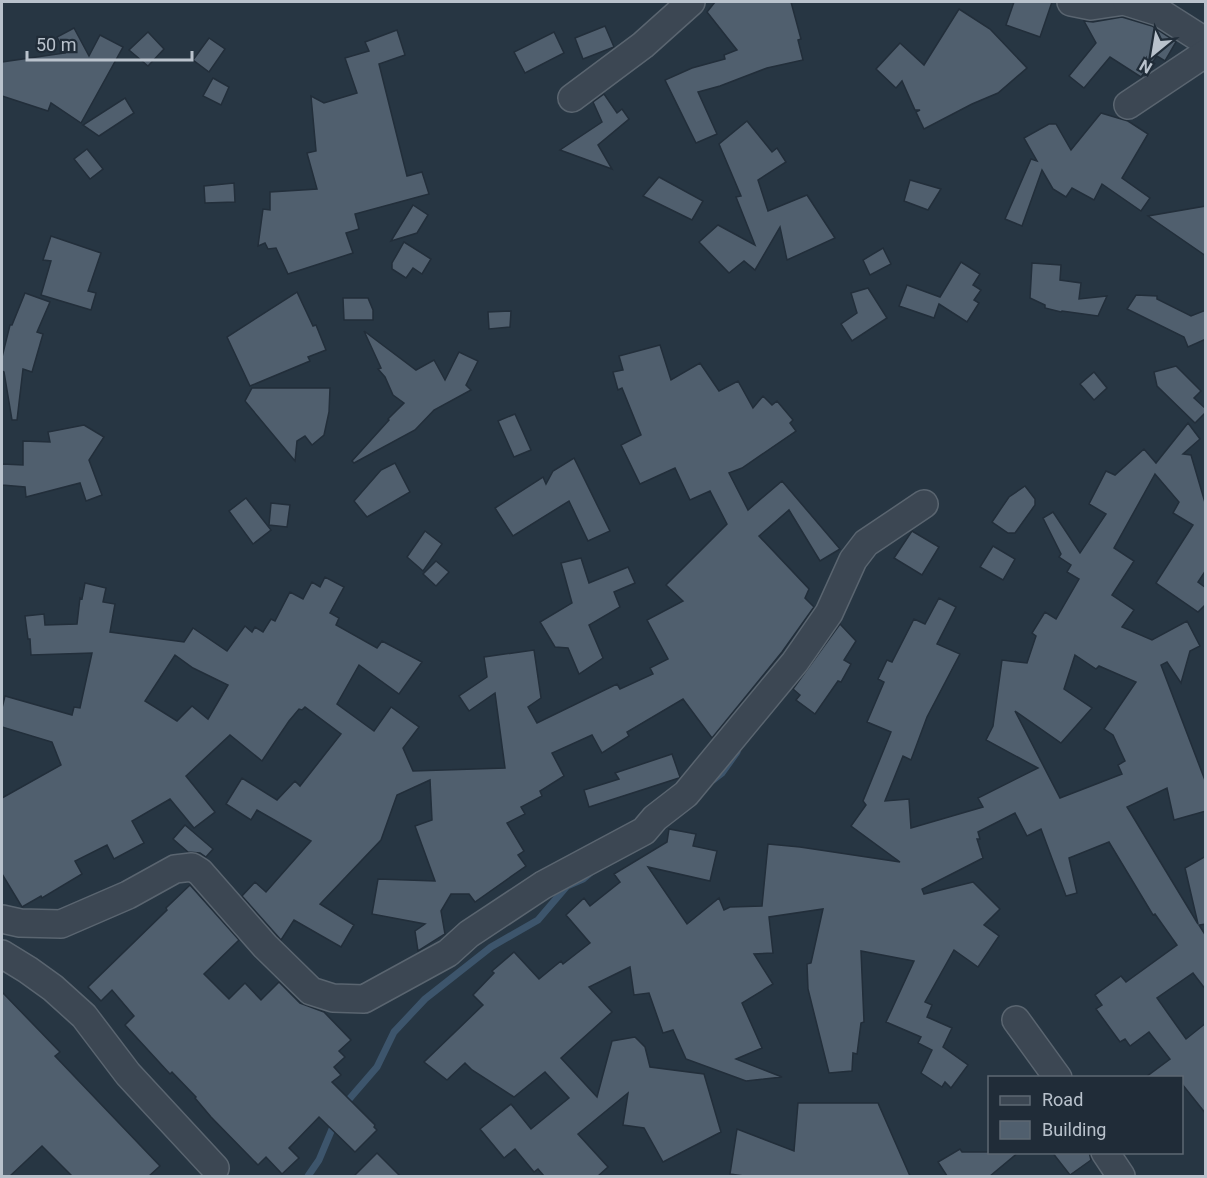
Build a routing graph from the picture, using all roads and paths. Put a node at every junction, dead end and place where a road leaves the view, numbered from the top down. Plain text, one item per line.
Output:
1 (691, 2) edge
2 (1071, 2) edge
3 (1118, 2) edge
4 (1126, 2) edge
5 (1206, 42) edge
6 (1206, 53) edge
7 (572, 98) dead end
8 (1128, 105) dead end
9 (924, 504) dead end
10 (2, 920) edge
11 (2, 954) edge
12 (1016, 1020) dead end
13 (1057, 1076) edge
14 (1106, 1154) edge
15 (215, 1168) dead end
16 (1121, 1176) edge

1 - 7 street
2 - 3 street
4 - 5 street
6 - 8 street
9 - 10 street
11 - 15 street
12 - 13 street
14 - 16 street

